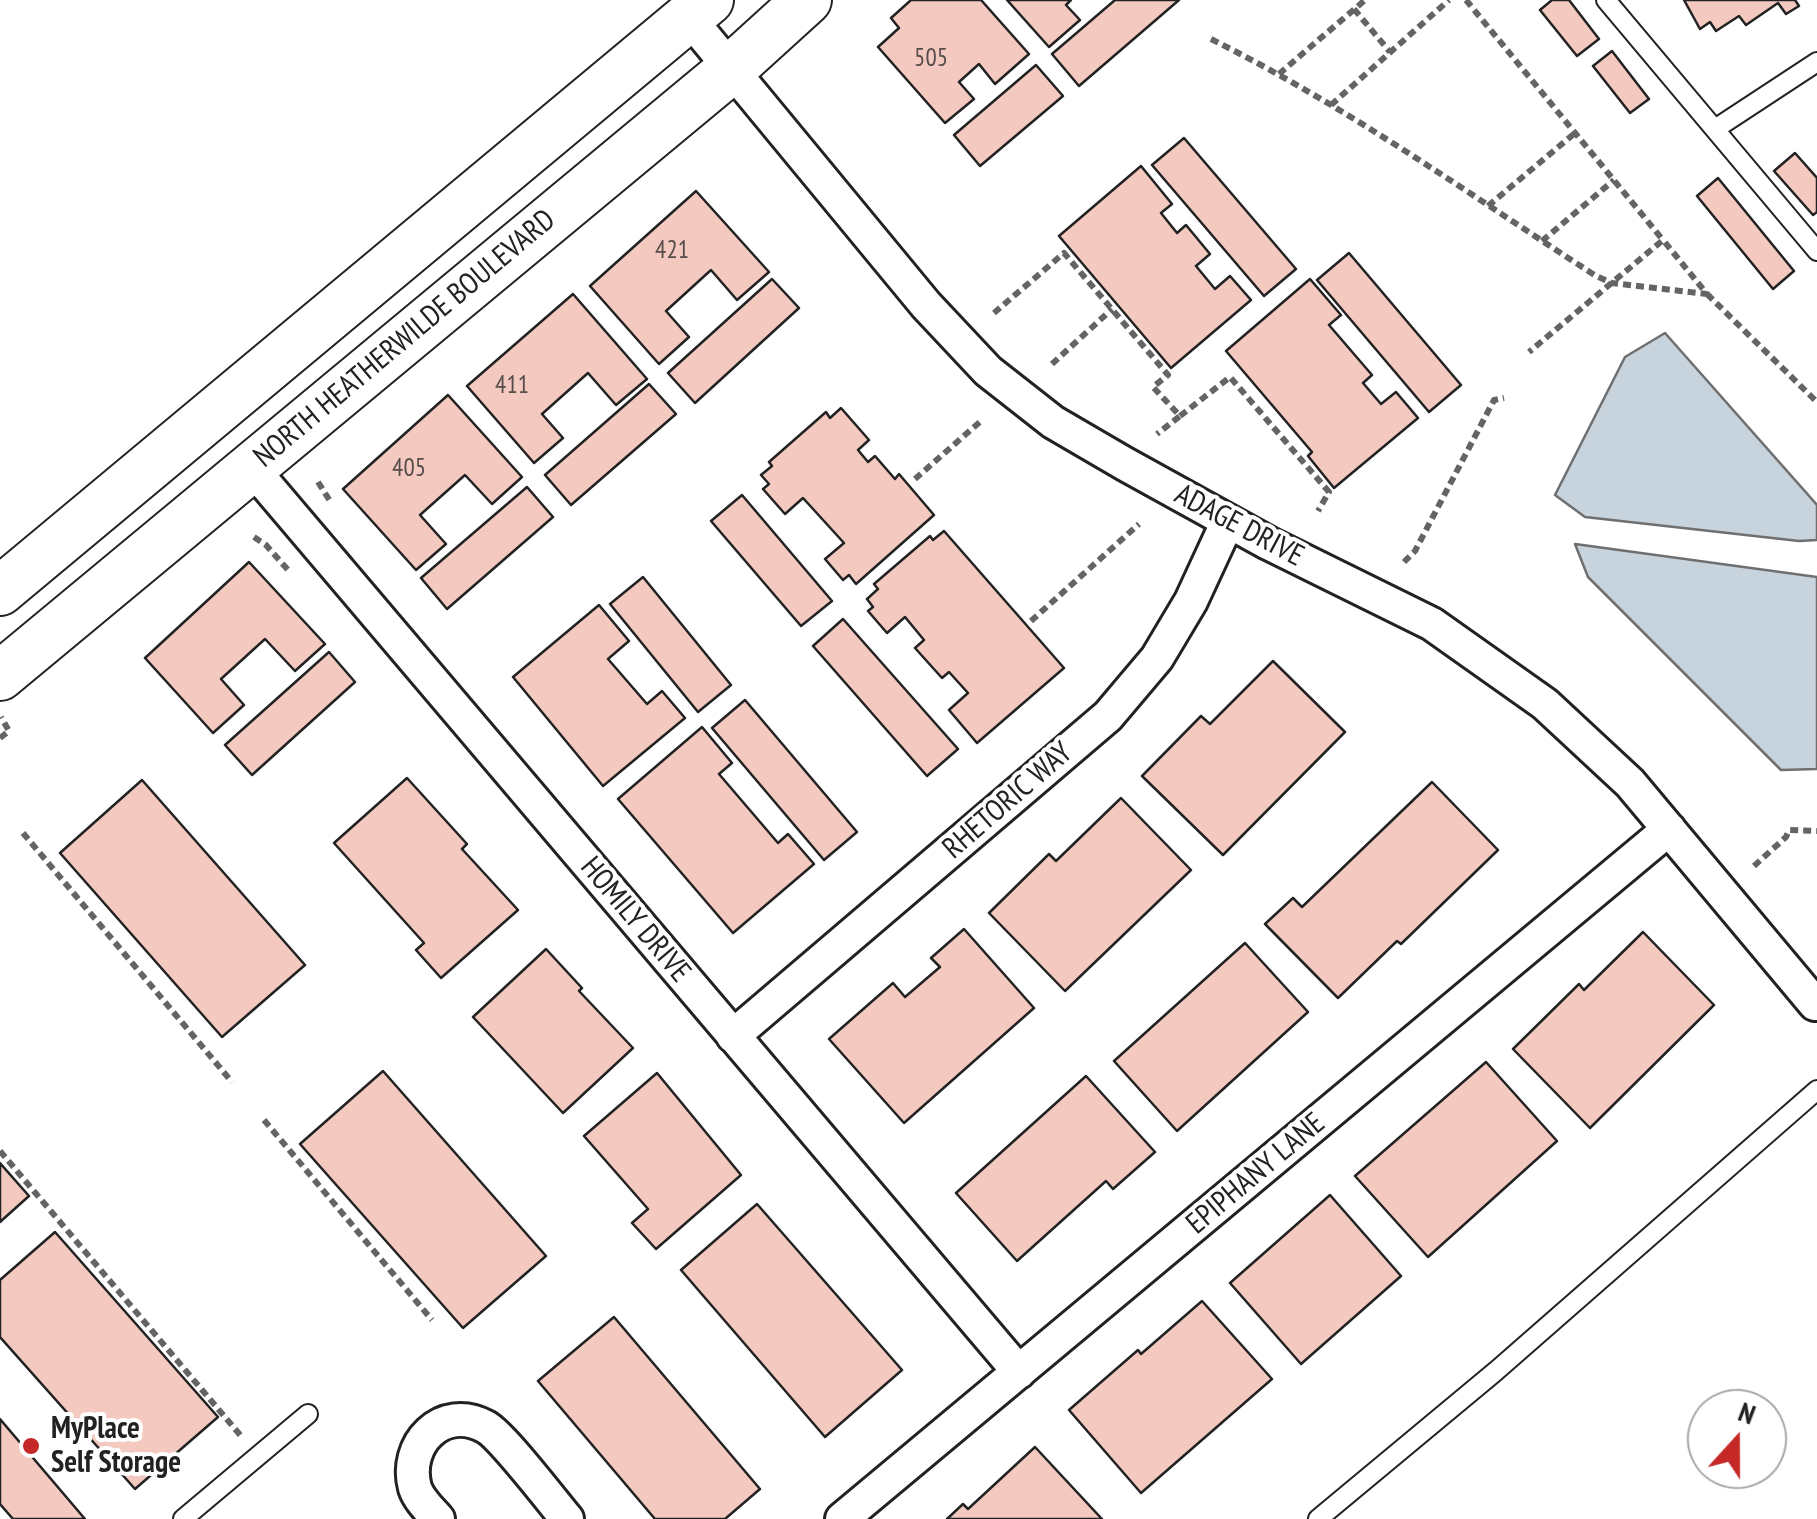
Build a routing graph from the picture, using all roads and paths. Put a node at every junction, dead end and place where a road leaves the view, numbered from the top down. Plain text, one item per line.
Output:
1 (807, 0) edge
2 (1365, 0) edge
3 (1449, 0) edge
4 (1466, 0) edge
5 (1606, 0) edge
6 (699, 9) edge
7 (1354, 9) junction
8 (1211, 39) dead end
9 (1390, 52) junction
10 (1817, 62) edge
11 (730, 70) junction
12 (1280, 74) junction
13 (1331, 105) junction
14 (1715, 129) junction
15 (1575, 133) junction
16 (1614, 180) junction
17 (1488, 206) junction
18 (1663, 240) junction
19 (1542, 241) junction
20 (1817, 251) edge
21 (1612, 283) junction
22 (1707, 294) junction
23 (1112, 310) junction
24 (994, 313) dead end
25 (1529, 352) dead end
26 (1052, 364) dead end
27 (1504, 398) dead end
28 (1817, 402) edge
29 (1180, 416) junction
30 (982, 420) dead end
31 (1157, 434) dead end
32 (251, 467) junction
33 (915, 479) dead end
34 (1318, 511) dead end
35 (1228, 521) junction
36 (1139, 524) dead end
37 (1404, 562) dead end
38 (0, 591) edge
39 (1031, 621) dead end
40 (0, 676) edge
41 (0, 718) edge
42 (0, 738) edge
43 (1669, 829) junction
44 (1817, 831) edge
45 (23, 833) dead end
46 (1754, 866) dead end
47 (1816, 1005) edge
48 (734, 1036) junction
49 (232, 1082) dead end
50 (1817, 1090) edge
51 (264, 1120) dead end
52 (0, 1151) edge
53 (432, 1320) dead end
54 (1019, 1372) junction
55 (308, 1414) dead end
56 (258, 1456) junction
57 (183, 1519) edge
58 (438, 1519) edge
59 (568, 1519) edge
60 (842, 1519) edge
61 (1318, 1519) edge

1 - 11 main road, NORTH HEATHERWILDE BOULEVARD
2 - 7 path
3 - 9 path
4 - 15 path
5 - 14 lane
6 - 11 street, ADAGE DRIVE
6 - 38 main road
7 - 9 path
7 - 12 path
8 - 12 path
9 - 13 path
10 - 14 lane
11 - 32 main road, NORTH HEATHERWILDE BOULEVARD
11 - 35 street, ADAGE DRIVE
12 - 13 path
13 - 17 path
14 - 20 lane
15 - 16 path
15 - 17 path
16 - 18 path
16 - 19 path
17 - 19 path
18 - 21 path
18 - 22 path
19 - 21 path
21 - 22 path
21 - 25 path
22 - 28 path
23 - 24 path
23 - 26 path
23 - 29 path
27 - 37 path
29 - 31 path
29 - 34 path
30 - 33 path
32 - 40 main road, NORTH HEATHERWILDE BOULEVARD
32 - 48 street, HOMILY DRIVE
35 - 43 street, ADAGE DRIVE
35 - 48 street, RHETORIC WAY
36 - 39 path
41 - 42 path
43 - 47 street, ADAGE DRIVE
43 - 54 street, EPIPHANY LANE
44 - 46 path
45 - 49 path
48 - 54 street, HOMILY DRIVE
50 - 61 lane
51 - 53 path
52 - 56 path
54 - 60 street, EPIPHANY LANE
55 - 56 lane
56 - 57 lane
58 - 59 street

